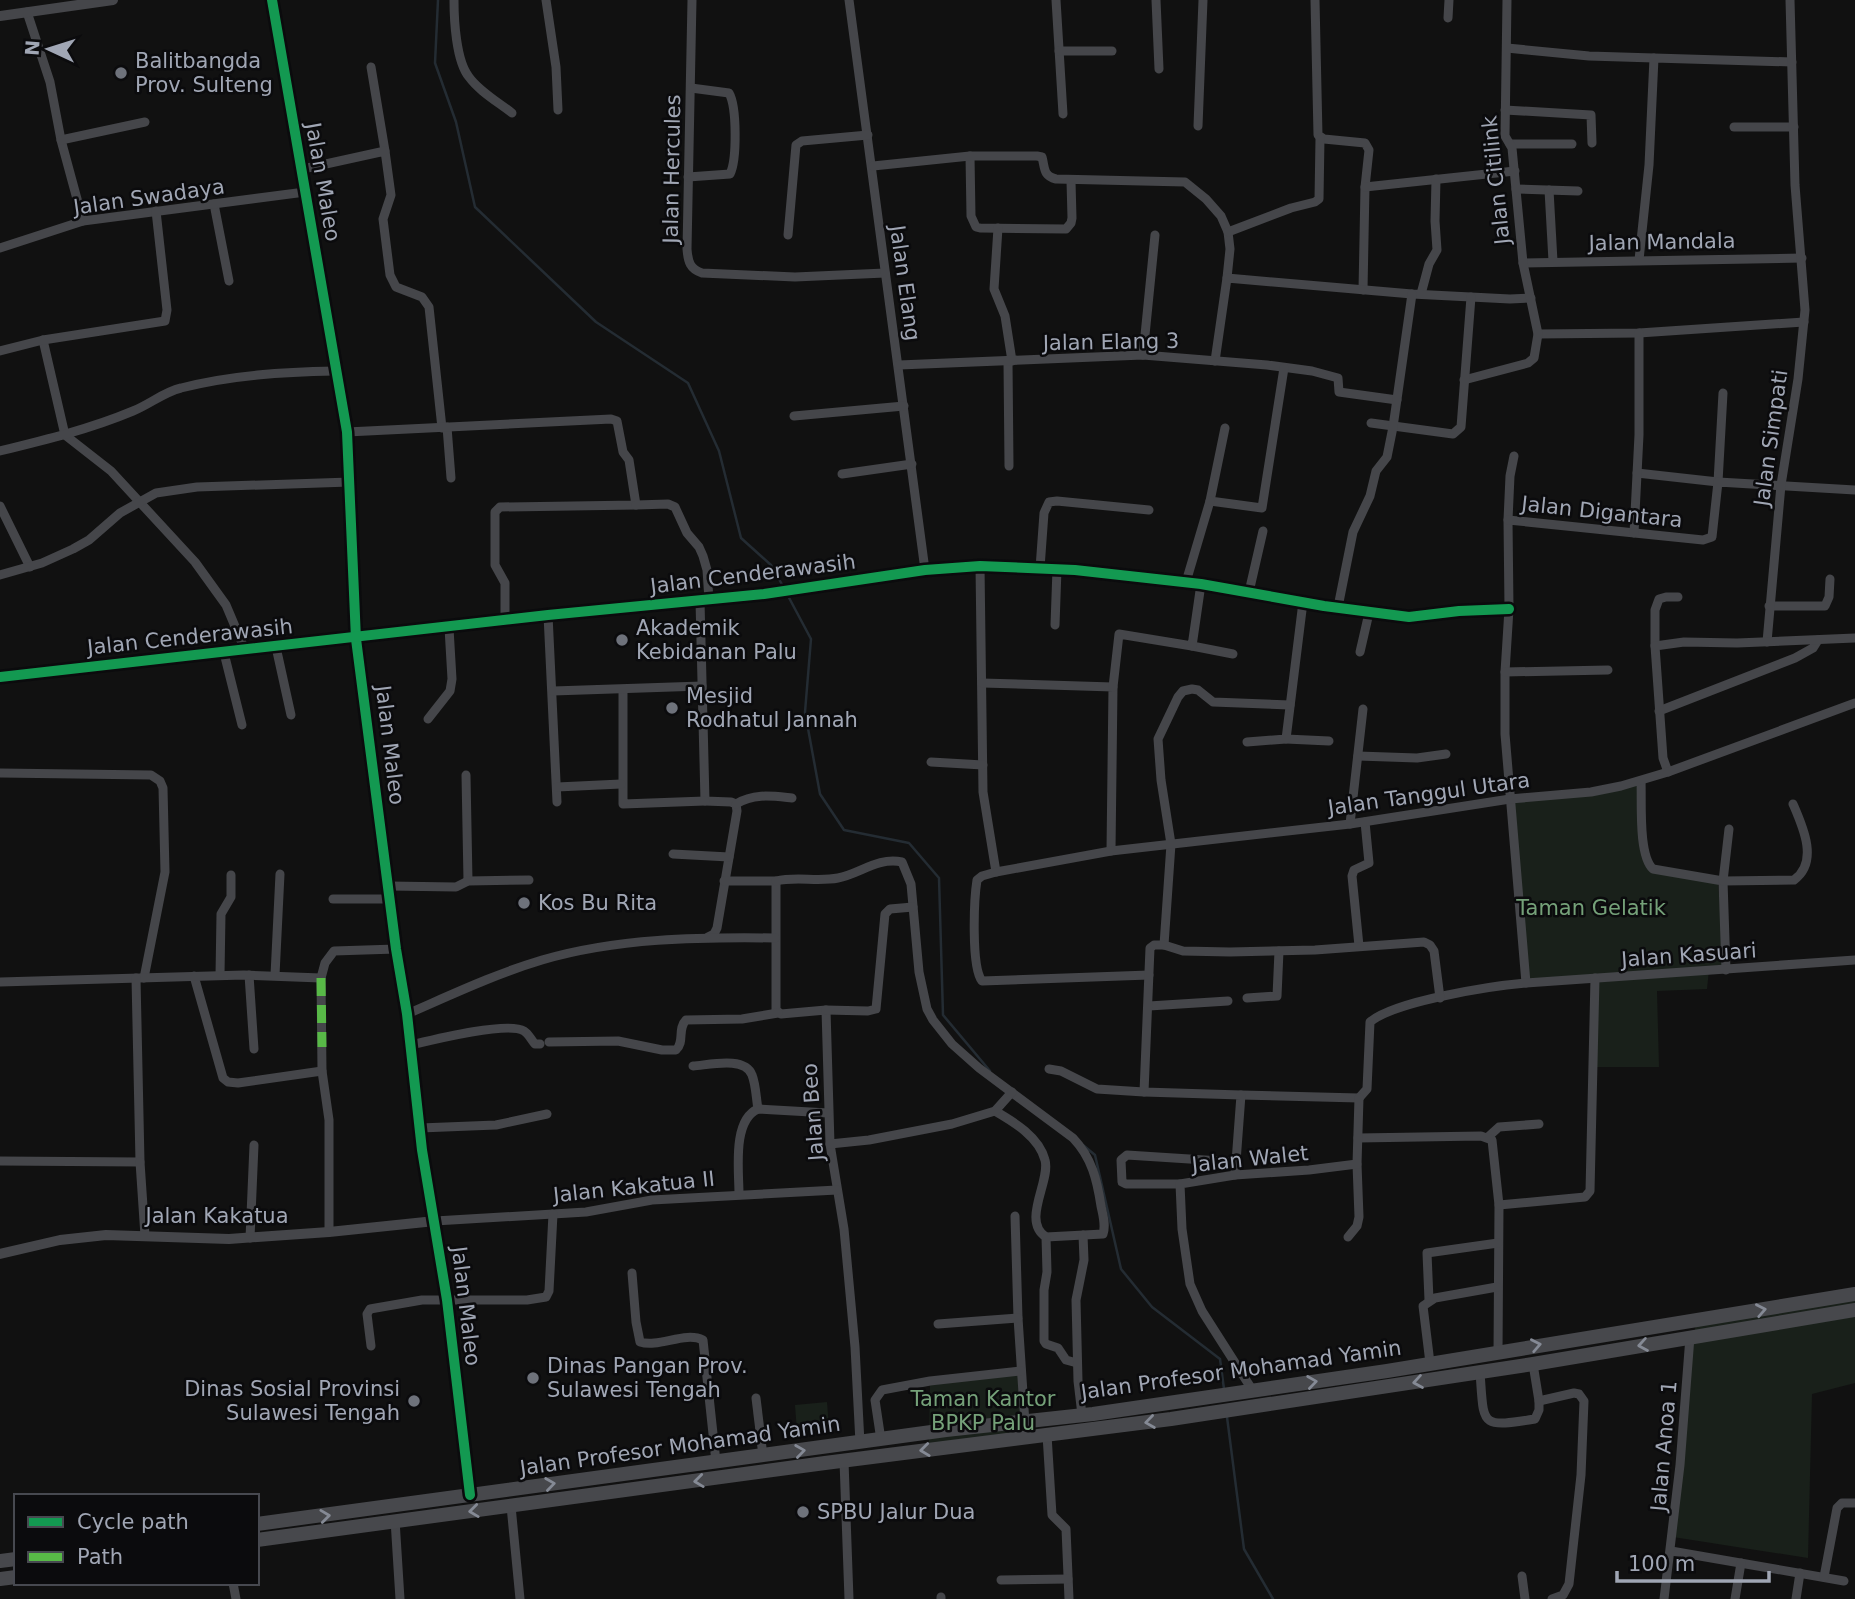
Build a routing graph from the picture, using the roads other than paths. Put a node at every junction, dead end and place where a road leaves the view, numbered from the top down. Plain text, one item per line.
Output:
1 (113, 0) edge
2 (271, 0) edge
3 (454, 0) edge
4 (546, 0) edge
5 (692, 0) edge
6 (849, 0) edge
7 (1056, 0) edge
8 (1156, 0) edge
9 (1203, 0) edge
10 (1315, 0) edge
11 (1449, 0) edge
12 (1507, 0) edge
13 (1790, 0) edge
14 (27, 12) junction
15 (0, 16) edge
16 (1448, 18) dead end
17 (1507, 48) junction
18 (1059, 51) junction
19 (1112, 51) dead end
20 (1654, 58) junction
21 (1793, 62) junction
22 (371, 67) dead end
23 (1159, 69) dead end
24 (691, 88) junction
25 (558, 110) dead end
26 (1505, 110) junction
27 (512, 113) dead end
28 (1063, 114) dead end
29 (145, 122) dead end
30 (1198, 126) dead end
31 (1734, 127) dead end
32 (1794, 127) junction
33 (868, 135) junction
34 (1320, 138) junction
35 (61, 139) junction
36 (1592, 143) dead end
37 (1510, 144) junction
38 (1572, 144) dead end
39 (385, 151) junction
40 (970, 156) junction
41 (873, 166) junction
42 (303, 169) junction
43 (1515, 171) junction
44 (688, 177) junction
45 (1436, 179) junction
46 (1071, 181) junction
47 (1365, 187) junction
48 (1516, 189) junction
49 (1549, 190) junction
50 (1578, 191) dead end
51 (305, 192) junction
52 (214, 204) junction
53 (156, 211) junction
54 (83, 221) junction
55 (998, 228) junction
56 (1228, 232) junction
57 (788, 235) dead end
58 (1155, 235) dead end
59 (0, 248) edge
60 (1802, 258) junction
61 (1639, 260) junction
62 (1553, 261) junction
63 (1523, 263) junction
64 (885, 272) junction
65 (1227, 278) junction
66 (229, 281) dead end
67 (1363, 290) junction
68 (1416, 294) junction
69 (1471, 297) junction
70 (1531, 298) junction
71 (1804, 322) junction
72 (1639, 333) junction
73 (1538, 334) junction
74 (43, 340) junction
75 (0, 349) edge
76 (1143, 355) junction
77 (1010, 361) junction
78 (1215, 361) junction
79 (899, 365) junction
80 (1284, 368) junction
81 (335, 370) junction
82 (1464, 380) junction
83 (1723, 393) dead end
84 (1397, 400) junction
85 (904, 406) junction
86 (794, 416) dead end
87 (1371, 424) dead end
88 (1393, 426) junction
89 (445, 428) junction
90 (1225, 428) dead end
91 (347, 432) junction
92 (65, 435) junction
93 (0, 451) edge
94 (1514, 456) dead end
95 (912, 464) junction
96 (1009, 467) dead end
97 (1637, 473) junction
98 (842, 474) dead end
99 (451, 478) dead end
100 (350, 482) junction
101 (1718, 482) junction
102 (1781, 485) junction
103 (1855, 490) edge
104 (140, 500) junction
105 (1210, 501) junction
106 (636, 505) junction
107 (0, 506) edge
108 (1149, 510) dead end
109 (1508, 520) junction
110 (1263, 531) dead end
111 (1634, 533) junction
112 (980, 566) junction
113 (30, 567) junction
114 (1040, 568) junction
115 (1057, 569) junction
116 (925, 570) junction
117 (0, 575) edge
118 (1830, 579) dead end
119 (1186, 582) junction
120 (1201, 584) junction
121 (1249, 592) junction
122 (1678, 597) dead end
123 (704, 600) junction
124 (1303, 602) junction
125 (1769, 606) junction
126 (1338, 607) junction
127 (1509, 609) junction
128 (1369, 613) junction
129 (548, 615) junction
130 (505, 621) junction
131 (1055, 625) dead end
132 (449, 628) junction
133 (1855, 638) edge
134 (356, 639) junction
135 (1818, 639) junction
136 (1767, 642) junction
137 (1192, 646) junction
138 (1655, 646) junction
139 (276, 647) junction
140 (245, 650) junction
141 (1360, 652) dead end
142 (224, 653) junction
143 (1234, 654) dead end
144 (1608, 670) dead end
145 (1506, 671) junction
146 (0, 677) edge
147 (982, 683) junction
148 (702, 686) junction
149 (1113, 687) junction
150 (623, 690) junction
151 (553, 691) junction
152 (1855, 703) edge
153 (1290, 705) junction
154 (1363, 709) dead end
155 (1659, 710) junction
156 (291, 715) dead end
157 (428, 719) dead end
158 (242, 725) dead end
159 (1286, 739) junction
160 (1329, 741) dead end
161 (1247, 742) dead end
162 (1446, 754) dead end
163 (1358, 756) junction
164 (931, 762) dead end
165 (983, 765) junction
166 (1667, 770) junction
167 (0, 773) edge
168 (466, 775) dead end
169 (1641, 781) junction
170 (621, 784) junction
171 (557, 788) junction
172 (1509, 794) junction
173 (792, 798) dead end
174 (705, 801) junction
175 (557, 802) dead end
176 (736, 804) junction
177 (1793, 804) dead end
178 (1365, 822) junction
179 (1350, 824) junction
180 (1729, 829) dead end
181 (1171, 844) junction
182 (1111, 847) junction
183 (673, 854) dead end
184 (729, 857) junction
185 (995, 866) junction
186 (280, 874) dead end
187 (231, 875) dead end
188 (529, 880) dead end
189 (468, 881) junction
190 (724, 881) junction
191 (776, 881) junction
192 (1723, 881) junction
193 (389, 886) junction
194 (390, 898) junction
195 (333, 900) dead end
196 (913, 907) junction
197 (708, 937) junction
198 (775, 938) junction
199 (1164, 945) junction
200 (1359, 946) junction
201 (396, 949) junction
202 (1279, 951) junction
203 (1855, 960) edge
204 (1726, 970) junction
205 (220, 975) junction
206 (248, 975) junction
207 (275, 975) junction
208 (1149, 975) junction
209 (194, 976) junction
210 (140, 978) junction
211 (321, 978) junction
212 (1595, 978) junction
213 (0, 982) edge
214 (1526, 983) junction
215 (1247, 998) dead end
216 (1440, 998) junction
217 (1228, 1001) dead end
218 (1149, 1006) junction
219 (825, 1010) junction
220 (778, 1013) junction
221 (407, 1014) junction
222 (411, 1045) junction
223 (254, 1049) dead end
224 (693, 1066) dead end
225 (1049, 1069) dead end
226 (322, 1071) junction
227 (1012, 1092) junction
228 (1144, 1092) junction
229 (1241, 1095) junction
230 (1359, 1098) junction
231 (758, 1109) junction
232 (995, 1111) junction
233 (828, 1113) junction
234 (547, 1114) dead end
235 (1539, 1124) dead end
236 (420, 1128) junction
237 (1488, 1137) junction
238 (1358, 1138) junction
239 (830, 1144) junction
240 (254, 1145) dead end
241 (0, 1161) edge
242 (140, 1162) junction
243 (1236, 1162) junction
244 (1357, 1164) junction
245 (1235, 1175) junction
246 (1180, 1184) junction
247 (837, 1190) junction
248 (739, 1194) junction
249 (1499, 1205) junction
250 (553, 1214) junction
251 (1015, 1216) dead end
252 (435, 1221) junction
253 (329, 1232) junction
254 (1083, 1235) junction
255 (145, 1236) junction
256 (1046, 1237) junction
257 (1348, 1237) dead end
258 (250, 1238) junction
259 (1498, 1242) junction
260 (0, 1254) edge
261 (632, 1273) dead end
262 (1497, 1287) junction
263 (1855, 1294) edge
264 (447, 1300) junction
265 (1429, 1300) junction
266 (1855, 1310) edge
267 (1018, 1318) junction
268 (938, 1324) dead end
269 (1690, 1337) junction
270 (371, 1346) dead end
271 (1498, 1353) junction
272 (1077, 1363) junction
273 (1430, 1363) junction
274 (1533, 1364) junction
275 (1021, 1371) junction
276 (1480, 1372) junction
277 (1249, 1391) junction
278 (756, 1398) dead end
279 (1539, 1401) junction
280 (1087, 1414) junction
281 (1025, 1423) junction
282 (1094, 1430) junction
283 (1047, 1435) junction
284 (881, 1440) junction
285 (860, 1443) junction
286 (763, 1456) junction
287 (844, 1461) junction
288 (716, 1462) junction
289 (470, 1495) junction
290 (1855, 1503) edge
291 (512, 1506) junction
292 (395, 1520) junction
293 (259, 1524) edge
294 (259, 1540) edge
295 (1671, 1551) junction
296 (1741, 1563) junction
297 (1800, 1573) junction
298 (1522, 1576) dead end
299 (1824, 1577) junction
300 (1068, 1579) junction
301 (1001, 1580) dead end
302 (1844, 1581) dead end
303 (400, 1599) edge
304 (520, 1599) edge
305 (849, 1599) edge
306 (1069, 1599) edge
307 (1525, 1599) edge
308 (1552, 1599) edge
309 (1664, 1599) edge
310 (1735, 1599) edge
311 (1796, 1599) edge

1 - 14 street
2 - 42 street, Jalan Maleo
3 - 27 street
4 - 25 street
5 - 24 street, Jalan Hercules
6 - 33 street, Jalan Elang
7 - 18 street
8 - 23 street
9 - 30 street
10 - 34 street
11 - 16 street
12 - 17 street, Jalan Citilink
13 - 21 street, Jalan Simpati
14 - 15 street
14 - 35 street
17 - 20 street
17 - 26 street, Jalan Citilink
18 - 19 street
18 - 28 street
20 - 21 street
20 - 61 street
21 - 32 street, Jalan Simpati
22 - 39 street
24 - 44 street, Jalan Hercules
24 - 44 street
26 - 36 street
26 - 37 street, Jalan Citilink
29 - 35 street
31 - 32 street
32 - 60 street, Jalan Simpati
33 - 41 street, Jalan Elang
33 - 57 street
34 - 47 street
34 - 56 street
35 - 54 street
37 - 38 street
37 - 43 street, Jalan Citilink
39 - 42 street
39 - 89 street
40 - 41 street
40 - 46 street
40 - 55 street
41 - 64 street, Jalan Elang
42 - 51 street, Jalan Maleo
43 - 45 street
43 - 48 street, Jalan Citilink
44 - 64 street, Jalan Hercules
45 - 47 street
45 - 68 street
46 - 55 street
46 - 56 street
47 - 67 street
48 - 49 street
48 - 63 street, Jalan Citilink
49 - 50 street
49 - 62 street
51 - 52 street, Jalan Swadaya
51 - 81 street, Jalan Maleo
52 - 53 street, Jalan Swadaya
52 - 66 street
53 - 54 street, Jalan Swadaya
53 - 74 street
54 - 59 street, Jalan Swadaya
55 - 77 street
56 - 65 street
58 - 76 street
60 - 61 street, Jalan Mandala
60 - 71 street, Jalan Simpati
61 - 62 street, Jalan Mandala
62 - 63 street, Jalan Mandala
63 - 70 street, Jalan Citilink
64 - 79 street, Jalan Elang
65 - 67 street
65 - 78 street
67 - 68 street
68 - 69 street
68 - 84 street
69 - 70 street
69 - 82 street
70 - 73 street, Jalan Citilink
71 - 72 street
71 - 102 street, Jalan Simpati
72 - 73 street
72 - 97 street
73 - 82 street, Jalan Citilink
74 - 75 street
74 - 92 street
76 - 77 street, Jalan Elang 3
76 - 78 street, Jalan Elang 3
77 - 79 street, Jalan Elang 3
77 - 96 street
78 - 80 street, Jalan Elang 3
79 - 85 street, Jalan Elang
80 - 84 street, Jalan Elang 3
80 - 105 street
81 - 91 street, Jalan Maleo
81 - 92 street
82 - 88 street
83 - 101 street
84 - 88 street
85 - 86 street
85 - 95 street, Jalan Elang
87 - 88 street
88 - 126 street
89 - 91 street
89 - 99 street
89 - 106 street
90 - 105 street
91 - 100 street, Jalan Maleo
92 - 93 street
92 - 104 street
94 - 109 street
95 - 98 street
95 - 116 street, Jalan Elang
97 - 101 street
97 - 111 street
100 - 104 street
100 - 134 street, Jalan Maleo
101 - 102 street
101 - 111 street, Jalan Digantara
102 - 103 street
102 - 125 street, Jalan Simpati
104 - 113 street
104 - 140 street
105 - 119 street
106 - 123 street
106 - 130 street
107 - 113 street
108 - 114 street
109 - 111 street, Jalan Digantara
109 - 127 street, Jalan Digantara
110 - 121 street
112 - 114 street, Jalan Cenderawasih
112 - 116 street, Jalan Cenderawasih
112 - 147 street
113 - 117 street
114 - 115 street, Jalan Cenderawasih
115 - 119 street, Jalan Cenderawasih
115 - 131 street
116 - 123 street, Jalan Cenderawasih
118 - 125 street
119 - 120 street, Jalan Cenderawasih
120 - 121 street, Jalan Cenderawasih
120 - 137 street
121 - 124 street, Jalan Cenderawasih
122 - 138 street
123 - 129 street, Jalan Cenderawasih
123 - 148 street
124 - 126 street, Jalan Cenderawasih
124 - 153 street
125 - 136 street, Jalan Simpati
126 - 128 street, Jalan Cenderawasih
127 - 128 street, Jalan Cenderawasih
127 - 145 street, Jalan Digantara
128 - 141 street
129 - 130 street, Jalan Cenderawasih
129 - 151 street
130 - 132 street, Jalan Cenderawasih
132 - 134 street, Jalan Cenderawasih
132 - 157 street
133 - 135 street
134 - 139 street, Jalan Cenderawasih
134 - 193 street, Jalan Maleo
135 - 136 street
135 - 155 street
136 - 138 street
137 - 143 street
137 - 149 street
138 - 155 street
139 - 140 street, Jalan Cenderawasih
139 - 156 street
140 - 142 street, Jalan Cenderawasih
142 - 146 street, Jalan Cenderawasih
142 - 158 street
144 - 145 street
145 - 172 street, Jalan Digantara
147 - 149 street
147 - 165 street
148 - 150 street
148 - 174 street
149 - 182 street
150 - 151 street
150 - 170 street
151 - 171 street
152 - 166 street, Jalan Tanggul Utara
153 - 159 street
153 - 181 street
154 - 163 street
155 - 166 street
159 - 160 street
159 - 161 street
162 - 163 street
163 - 179 street
164 - 165 street
165 - 185 street
166 - 169 street, Jalan Tanggul Utara
167 - 210 street
168 - 189 street
169 - 172 street, Jalan Tanggul Utara
169 - 192 street
170 - 171 street
170 - 174 street
171 - 175 street
172 - 178 street, Jalan Tanggul Utara
172 - 214 street, Jalan Digantara
173 - 176 street
174 - 176 street
176 - 184 street
177 - 192 street
178 - 179 street, Jalan Tanggul Utara
178 - 200 street
179 - 181 street, Jalan Tanggul Utara
180 - 192 street
181 - 182 street, Jalan Tanggul Utara
181 - 199 street
182 - 185 street, Jalan Tanggul Utara
183 - 184 street
184 - 190 street
185 - 208 street
186 - 207 street
187 - 205 street
188 - 189 street
189 - 193 street
190 - 191 street
190 - 197 street
191 - 196 street
191 - 198 street
192 - 204 street
193 - 194 street, Jalan Maleo
194 - 195 street
194 - 201 street, Jalan Maleo
196 - 219 street
196 - 227 street
197 - 198 street
197 - 221 street
198 - 220 street
199 - 202 street
199 - 208 street
200 - 202 street
200 - 216 street
201 - 211 street
201 - 221 street, Jalan Maleo
202 - 215 street
203 - 204 street, Jalan Kasuari
204 - 212 street, Jalan Kasuari
205 - 206 street
205 - 209 street
206 - 207 street
206 - 223 street
207 - 211 street
208 - 218 street
209 - 210 street
209 - 226 street
210 - 213 street
210 - 242 street
211 - 226 street
212 - 214 street, Jalan Kasuari
212 - 249 street
214 - 216 street, Jalan Kasuari
216 - 230 street, Jalan Kasuari
217 - 218 street
218 - 228 street
219 - 220 street
219 - 233 street, Jalan Beo
220 - 222 street
221 - 222 street, Jalan Maleo
222 - 236 street, Jalan Maleo
224 - 231 street
225 - 228 street
226 - 253 street
227 - 232 street
227 - 254 street
228 - 229 street
229 - 230 street
229 - 243 street
230 - 238 street
231 - 233 street
231 - 248 street
232 - 239 street
232 - 256 street
233 - 239 street, Jalan Beo
234 - 236 street
235 - 237 street
236 - 252 street, Jalan Maleo
237 - 238 street
237 - 249 street
238 - 244 street
239 - 247 street, Jalan Beo
240 - 258 street
241 - 242 street
242 - 255 street
243 - 245 street
243 - 246 street
244 - 245 street, Jalan Walet
244 - 257 street
245 - 246 street, Jalan Walet
246 - 277 street, Jalan Walet
247 - 248 street, Jalan Kakatua II
247 - 285 street, Jalan Beo
248 - 250 street, Jalan Kakatua II
249 - 259 street
250 - 252 street, Jalan Kakatua II
250 - 264 street
251 - 267 street
252 - 253 street, Jalan Kakatua
252 - 264 street, Jalan Maleo
253 - 258 street, Jalan Kakatua
254 - 256 street
254 - 272 street
255 - 258 street, Jalan Kakatua
255 - 260 street, Jalan Kakatua
256 - 272 street
259 - 262 street
259 - 265 street
261 - 288 street
262 - 265 street
262 - 271 street
271 -> 263 main road, Jalan Profesor Mohamad Yamin
264 - 270 street
264 - 289 street, Jalan Maleo
265 - 273 street
266 - 269 main road, Jalan Profesor Mohamad Yamin
267 - 268 street
267 - 275 street
269 -> 274 main road, Jalan Profesor Mohamad Yamin
269 - 295 street, Jalan Anoa 1
271 - 273 main road, Jalan Profesor Mohamad Yamin
272 - 280 street
277 -> 273 main road, Jalan Profesor Mohamad Yamin
274 - 276 main road, Jalan Profesor Mohamad Yamin
274 - 279 street
275 - 281 street
275 - 284 street
276 - 279 street
276 -> 282 main road, Jalan Profesor Mohamad Yamin
277 - 280 main road, Jalan Profesor Mohamad Yamin
278 - 286 street
279 - 308 street
280 - 281 main road, Jalan Profesor Mohamad Yamin
280 - 282 main road
281 - 284 main road, Jalan Profesor Mohamad Yamin
282 - 283 main road, Jalan Profesor Mohamad Yamin
283 -> 287 main road, Jalan Profesor Mohamad Yamin
283 - 300 street
284 - 285 main road, Jalan Profesor Mohamad Yamin
286 -> 285 main road, Jalan Profesor Mohamad Yamin
286 - 288 main road, Jalan Profesor Mohamad Yamin
287 -> 291 main road, Jalan Profesor Mohamad Yamin
287 - 305 street
289 -> 288 main road, Jalan Profesor Mohamad Yamin
293 -> 289 main road, Jalan Profesor Mohamad Yamin
290 - 299 street
291 -> 292 main road, Jalan Profesor Mohamad Yamin
291 - 304 street
292 - 294 main road, Jalan Profesor Mohamad Yamin
292 - 303 street
295 - 296 street
295 - 309 street, Jalan Anoa 1
296 - 297 street
296 - 310 street
297 - 299 street
297 - 311 street
298 - 307 street
299 - 302 street
300 - 301 street
300 - 306 street

